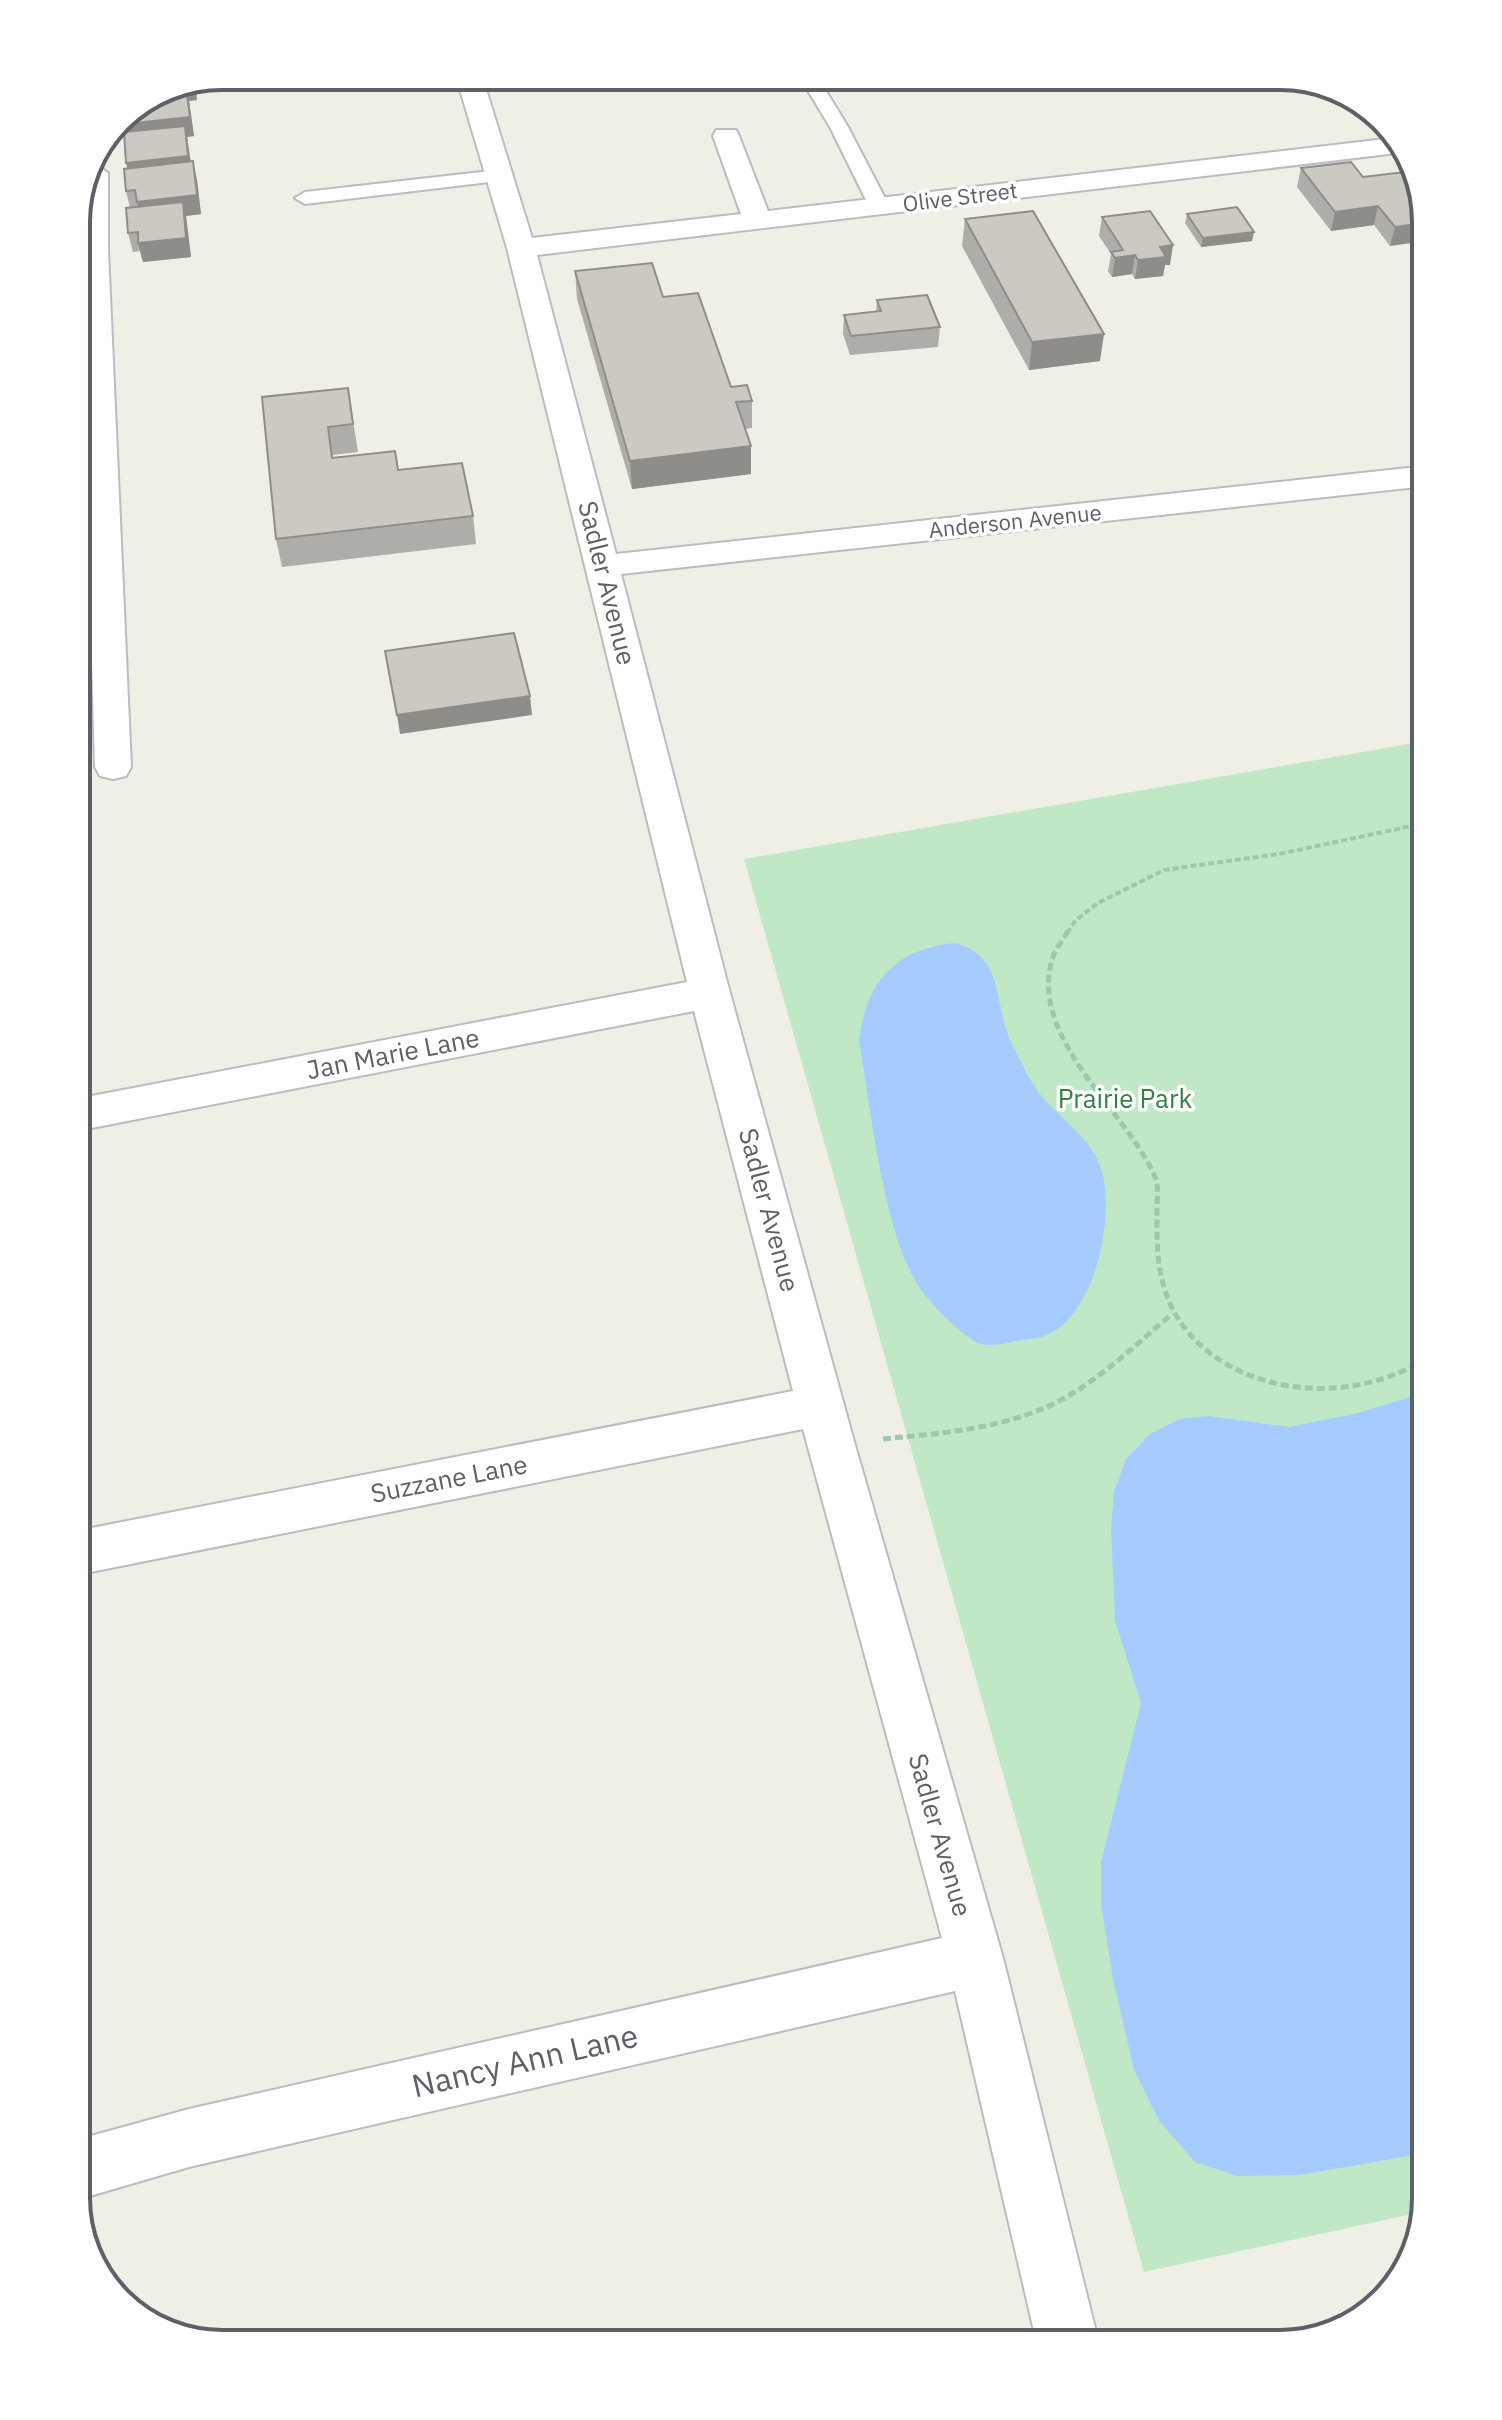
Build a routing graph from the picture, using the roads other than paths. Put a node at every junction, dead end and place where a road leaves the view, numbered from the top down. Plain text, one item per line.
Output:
1 (473, 90) edge
2 (817, 90) edge
3 (726, 136) dead end
4 (1388, 146) edge
5 (499, 176) junction
6 (305, 198) dead end
7 (879, 206) junction
8 (758, 220) junction
9 (521, 248) junction
10 (90, 423) edge
11 (1412, 478) edge
12 (603, 566) junction
13 (113, 767) dead end
14 (710, 993) junction
15 (90, 1112) edge
16 (826, 1425) junction
17 (90, 1551) edge
18 (975, 1958) junction
19 (90, 2166) edge
20 (1065, 2330) edge

1 - 5 street, Sadler Avenue
2 - 7 lane
3 - 8 street
4 - 7 street, Olive Street
5 - 6 lane
5 - 9 street, Sadler Avenue
7 - 8 street, Olive Street
8 - 9 street, Olive Street
9 - 12 street, Sadler Avenue
10 - 13 street
11 - 12 street, Anderson Avenue
12 - 14 street, Sadler Avenue
14 - 15 street, Jan Marie Lane
14 - 16 street, Sadler Avenue
16 - 17 street, Suzzane Lane
16 - 18 street, Sadler Avenue
18 - 19 street, Nancy Ann Lane
18 - 20 street, Sadler Avenue

